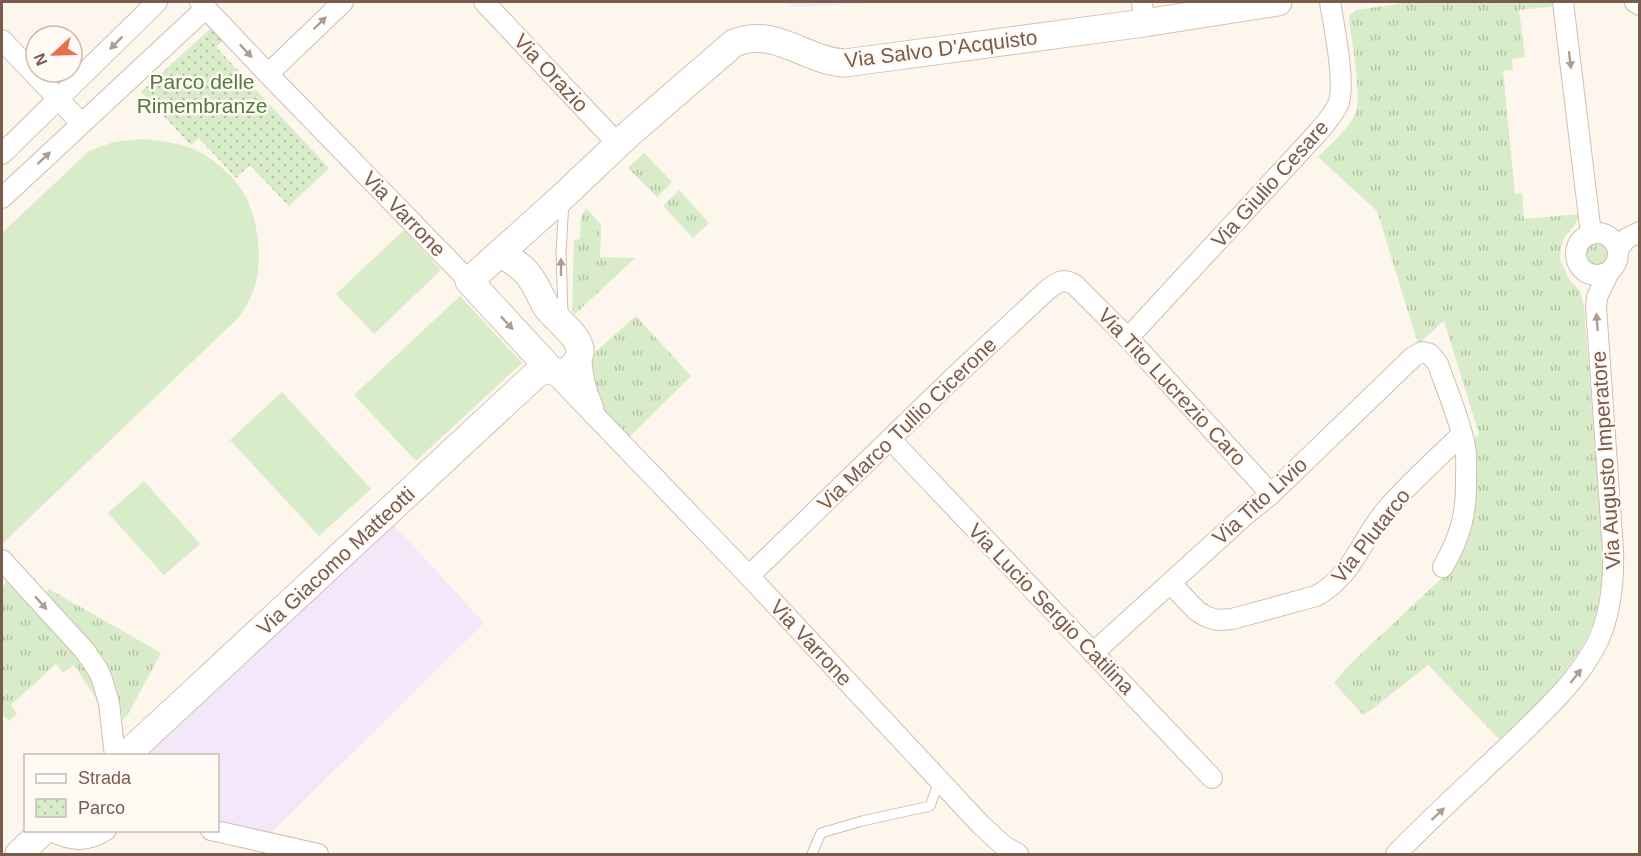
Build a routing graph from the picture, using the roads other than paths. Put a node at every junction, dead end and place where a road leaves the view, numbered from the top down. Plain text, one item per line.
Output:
1 (157, 2) edge
2 (343, 2) edge
3 (484, 2) edge
4 (1278, 2) edge
5 (1330, 2) edge
6 (1563, 2) edge
7 (1635, 2) edge
8 (203, 5) edge
9 (1640, 5) edge
10 (1143, 12) edge
11 (2, 40) edge
12 (268, 74) junction
13 (58, 99) junction
14 (81, 123) junction
15 (618, 144) junction
16 (2, 154) edge
17 (562, 197) junction
18 (2, 198) edge
19 (1640, 232) edge
20 (1591, 234) junction
21 (1618, 249) junction
22 (499, 254) junction
23 (1610, 272) junction
24 (531, 279) junction
25 (469, 281) junction
26 (1070, 282) joint
27 (564, 326) junction
28 (1128, 338) junction
29 (581, 350) junction
30 (549, 368) junction
31 (606, 427) junction
32 (1462, 435) junction
33 (890, 439) junction
34 (1271, 494) junction
35 (2, 560) edge
36 (1443, 567) dead end
37 (749, 576) junction
38 (1171, 584) junction
39 (1093, 653) junction
40 (115, 754) edge
41 (127, 754) edge
42 (1212, 778) dead end
43 (939, 780) junction
44 (43, 832) edge
45 (52, 832) edge
46 (104, 832) edge
47 (215, 832) edge
48 (19, 855) edge
49 (318, 855) edge
50 (812, 855) edge
51 (1018, 855) edge
52 (1396, 855) edge

1 -> 13 street
12 -> 2 street
3 - 15 street, Via Orazio
4 - 10 street, Via Salvo D'Acquisto
5 - 28 street, Via Giulio Cesare
6 -> 20 street
7 - 9 street
8 -> 12 street, Via Varrone
8 - 14 street
10 - 15 street, Via Salvo D'Acquisto
11 - 13 street
12 - 25 street, Via Varrone
13 - 14 street
13 - 16 street
18 -> 14 street
15 - 17 street, Via Salvo D'Acquisto
17 - 22 street, Via Salvo D'Acquisto
17 - 24 street, Via Salvo D'Acquisto
27 -> 17 lane
19 - 21 street
20 - 21 street
20 - 23 street
21 - 23 street, Via Augusto Imperatore
22 - 24 street
22 - 25 street, Via Salvo D'Acquisto
52 -> 23 street, Via Augusto Imperatore
24 - 27 street
25 -> 30 street, Via Varrone
26 - 28 street, Via Tito Lucrezio Caro
26 - 33 street, Via Marco Tullio Cicerone
27 - 29 street
28 - 34 street, Via Tito Lucrezio Caro
29 - 30 street
29 - 31 street, Via Varrone
30 - 31 street, Via Varrone
30 - 41 street, Via Giacomo Matteotti
31 - 37 street, Via Varrone
32 - 34 street, Via Tito Livio
32 - 36 street
32 - 38 street, Via Plutarco
33 - 37 street, Via Marco Tullio Cicerone
33 - 39 street, Via Lucio Sergio Catilina
34 - 38 street, Via Tito Livio
35 -> 40 street
37 - 43 street, Via Varrone
38 - 39 street, Via Tito Livio
39 - 42 street, Via Lucio Sergio Catilina
43 - 50 lane
43 - 51 street, Via Varrone
44 - 48 street
45 - 46 street
47 - 49 street

